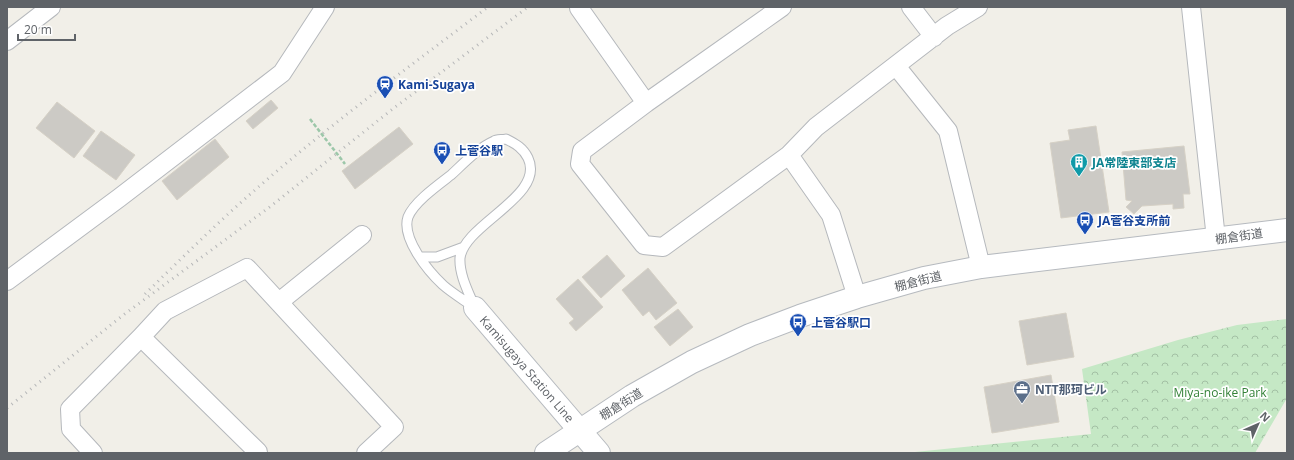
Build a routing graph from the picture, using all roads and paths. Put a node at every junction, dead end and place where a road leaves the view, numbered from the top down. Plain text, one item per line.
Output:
1 (51, 7) edge
2 (325, 7) edge
3 (580, 7) edge
4 (782, 7) edge
5 (911, 7) edge
6 (978, 7) edge
7 (1191, 7) edge
8 (934, 37) junction
9 (7, 41) edge
10 (896, 66) junction
11 (646, 103) junction
12 (310, 119) dead end
13 (789, 155) junction
14 (345, 164) dead end
15 (1287, 230) edge
16 (362, 235) dead end
17 (1216, 239) junction
18 (464, 247) junction
19 (420, 257) junction
20 (981, 267) junction
21 (7, 280) edge
22 (857, 297) junction
23 (279, 302) junction
24 (475, 308) junction
25 (141, 337) junction
26 (580, 430) junction
27 (93, 453) edge
28 (258, 453) edge
29 (366, 453) edge
30 (546, 453) edge
31 (599, 453) edge

1 - 9 street
2 - 21 street
3 - 11 street
4 - 11 street
5 - 8 street
6 - 8 street
7 - 17 street
8 - 10 street
10 - 13 street
10 - 20 street
11 - 13 street
12 - 14 path
13 - 22 street
15 - 17 main road, 棚倉街道
16 - 23 street
17 - 20 main road, 棚倉街道
18 - 19 lane
18 - 19 lane
18 - 24 lane
19 - 24 lane
20 - 22 main road, 棚倉街道
22 - 26 main road, 棚倉街道
23 - 25 street
23 - 29 street
24 - 26 main road, Kamisugaya Station Line
25 - 27 street
25 - 28 street
26 - 30 main road, 棚倉街道
26 - 31 main road, Kamisugaya Station Line

